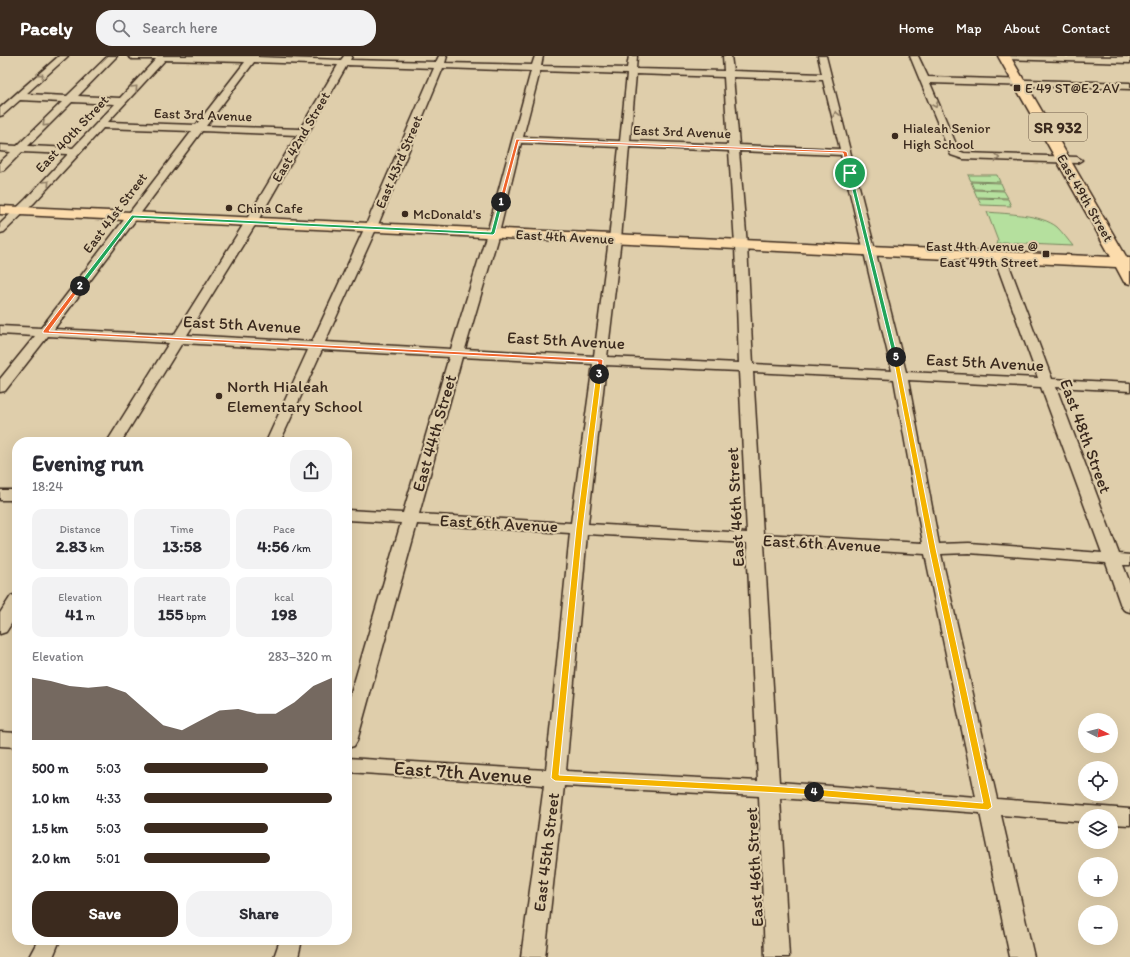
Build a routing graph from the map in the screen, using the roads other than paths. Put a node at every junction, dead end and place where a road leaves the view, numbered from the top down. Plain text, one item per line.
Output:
1 (64, 56) edge
2 (113, 56) edge
3 (132, 56) edge
4 (161, 56) edge
5 (539, 56) edge
6 (633, 56) edge
7 (727, 56) edge
8 (822, 56) edge
9 (914, 56) edge
10 (1010, 56) edge
11 (253, 58) edge
12 (346, 59) edge
13 (1130, 60) edge
14 (442, 61) edge
15 (536, 68) junction
16 (632, 71) junction
17 (727, 74) junction
18 (827, 77) junction
19 (924, 80) junction
20 (1025, 82) junction
21 (1129, 88) edge
22 (18, 97) junction
23 (71, 99) junction
24 (123, 101) junction
25 (0, 113) edge
26 (100, 125) junction
27 (200, 128) junction
28 (304, 132) junction
29 (517, 140) junction
30 (624, 144) junction
31 (0, 148) edge
32 (20, 148) junction
33 (734, 148) junction
34 (77, 150) junction
35 (845, 152) junction
36 (1070, 160) junction
37 (0, 168) edge
38 (0, 210) edge
39 (20, 211) junction
40 (132, 216) junction
41 (252, 222) junction
42 (371, 228) junction
43 (0, 230) edge
44 (493, 233) junction
45 (615, 239) junction
46 (741, 245) junction
47 (868, 251) junction
48 (1000, 257) junction
49 (1127, 258) edge
50 (1130, 279) edge
51 (0, 330) edge
52 (45, 332) junction
53 (178, 338) junction
54 (316, 346) junction
55 (457, 352) junction
56 (601, 360) junction
57 (746, 367) junction
58 (900, 375) junction
59 (1048, 384) junction
60 (1130, 387) edge
61 (0, 388) edge
62 (117, 437) edge
63 (275, 437) edge
64 (0, 494) edge
65 (12, 495) edge
66 (352, 515) edge
67 (410, 518) junction
68 (579, 528) junction
69 (756, 540) junction
70 (932, 549) junction
71 (1113, 559) junction
72 (1130, 560) edge
73 (1130, 606) edge
74 (12, 608) edge
75 (0, 628) edge
76 (352, 723) edge
77 (0, 739) edge
78 (12, 740) edge
79 (352, 765) edge
80 (555, 778) junction
81 (770, 789) junction
82 (988, 807) junction
83 (1130, 817) edge
84 (47, 945) edge
85 (290, 945) edge
86 (41, 957) edge
87 (286, 957) edge
88 (533, 957) edge
89 (777, 957) edge
90 (1022, 957) edge

22 -> 1 street
2 - 23 street
3 - 4 street
4 - 11 street
24 -> 4 street, East 40th Street
5 - 15 street, East 44th Street
6 - 16 street, East 45th Street
7 - 17 street, East 46th Street
8 - 18 street
9 - 19 street
10 - 13 street
10 - 20 main road, East 49th Street / SR 932
11 - 12 street
11 - 27 street, East 41st Street
12 - 14 street
12 - 28 street, East 42nd Street
14 - 15 street
14 - 42 street, East 43rd Street
15 - 16 street
15 - 29 street, East 44th Street
16 - 17 street
16 - 30 street, East 45th Street
17 - 18 street
17 - 33 street, East 46th Street
35 -> 18 street
19 - 20 street
19 -> 36 street
20 - 21 street
20 - 36 main road, East 49th Street / SR 932
22 - 23 street
22 - 25 street
23 - 24 street
23 -> 32 street
24 - 26 street, East 40th Street
26 - 27 street, East 3rd Avenue
26 - 34 street, East 40th Street
27 - 28 street, East 3rd Avenue
27 - 40 street, East 41st Street
28 - 41 street, East 42nd Street
29 - 30 street, East 3rd Avenue
29 - 44 street, East 44th Street
30 - 33 street, East 3rd Avenue
30 - 45 street, East 45th Street
31 - 32 street
32 - 34 street
32 - 37 street
33 - 35 street, East 3rd Avenue
33 - 46 street, East 46th Street
39 -> 34 street, East 40th Street
35 - 47 street
36 - 49 main road, East 49th Street / SR 932
38 - 39 main road, East 4th Avenue
39 - 40 main road, East 4th Avenue
39 - 43 street, East 40th Street
40 - 41 main road, East 4th Avenue
40 - 52 street, East 41st Street
41 - 42 main road, East 4th Avenue
41 - 53 street, East 42nd Street
42 - 44 main road, East 4th Avenue
42 - 54 street, East 43rd Street
44 - 45 main road, East 4th Avenue
44 - 55 street, East 44th Street
45 - 46 main road, East 4th Avenue
45 - 56 street, East 45th Street
46 - 47 main road, East 4th Avenue
46 - 57 street, East 46th Street
47 - 48 main road, East 4th Avenue
47 - 58 street
48 - 49 main road, East 4th Avenue
48 - 59 street, East 48th Street
49 - 50 main road, East 49th Street / SR 932
51 - 52 street, East 5th Avenue
52 - 53 street, East 5th Avenue
52 - 61 street, East 41st Street
53 - 54 street, East 5th Avenue
53 - 62 street, East 42nd Street
54 - 55 street, East 5th Avenue
54 - 63 street, East 43rd Street
55 - 56 street, East 5th Avenue
55 - 67 street, East 44th Street
56 - 57 street, East 5th Avenue
56 - 68 street, East 45th Street
57 - 58 street, East 5th Avenue
57 - 69 street, East 46th Street
58 - 59 street, East 5th Avenue
58 - 70 street
59 - 60 street, East 5th Avenue
59 - 71 street, East 48th Street
64 - 65 street
66 - 67 street, East 6th Avenue
67 - 68 street, East 6th Avenue
67 - 76 street, East 44th Street
68 - 69 street, East 6th Avenue
68 - 80 street, East 45th Street
69 - 70 street, East 6th Avenue
69 - 81 street, East 46th Street
70 - 71 street, East 6th Avenue
70 - 82 street
71 - 72 street, East 6th Avenue
71 - 73 street, East 48th Street
74 - 75 street
77 - 78 street
79 - 80 street, East 7th Avenue
80 - 81 street, East 7th Avenue
80 - 88 street, East 45th Street
81 - 82 street, East 7th Avenue
81 - 89 street, East 46th Street
82 - 83 street, East 7th Avenue
82 - 90 street
84 - 86 street
85 - 87 street

